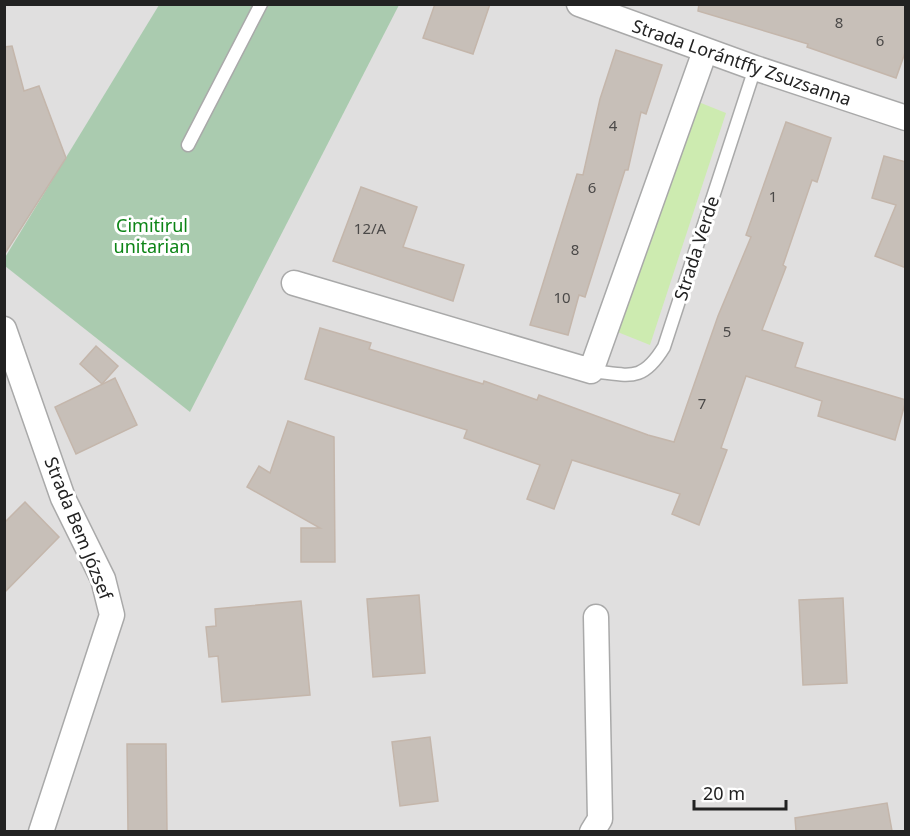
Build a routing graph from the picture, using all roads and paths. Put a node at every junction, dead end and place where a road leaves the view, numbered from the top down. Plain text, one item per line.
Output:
1 (261, 4) edge
2 (579, 4) edge
3 (705, 51) junction
4 (755, 68) junction
5 (906, 118) edge
6 (188, 145) dead end
7 (294, 283) dead end
8 (4, 329) edge
9 (591, 371) junction
10 (596, 616) dead end
11 (41, 831) edge
12 (592, 831) edge

1 - 6 lane
2 - 3 street, Strada Lorántffy Zsuzsanna
3 - 4 street, Strada Lorántffy Zsuzsanna
3 - 9 street
4 - 5 street, Strada Lorántffy Zsuzsanna
4 - 9 lane, Strada Verde
7 - 9 street, Strada Verde
8 - 11 street, Strada Bem József
10 - 12 street

